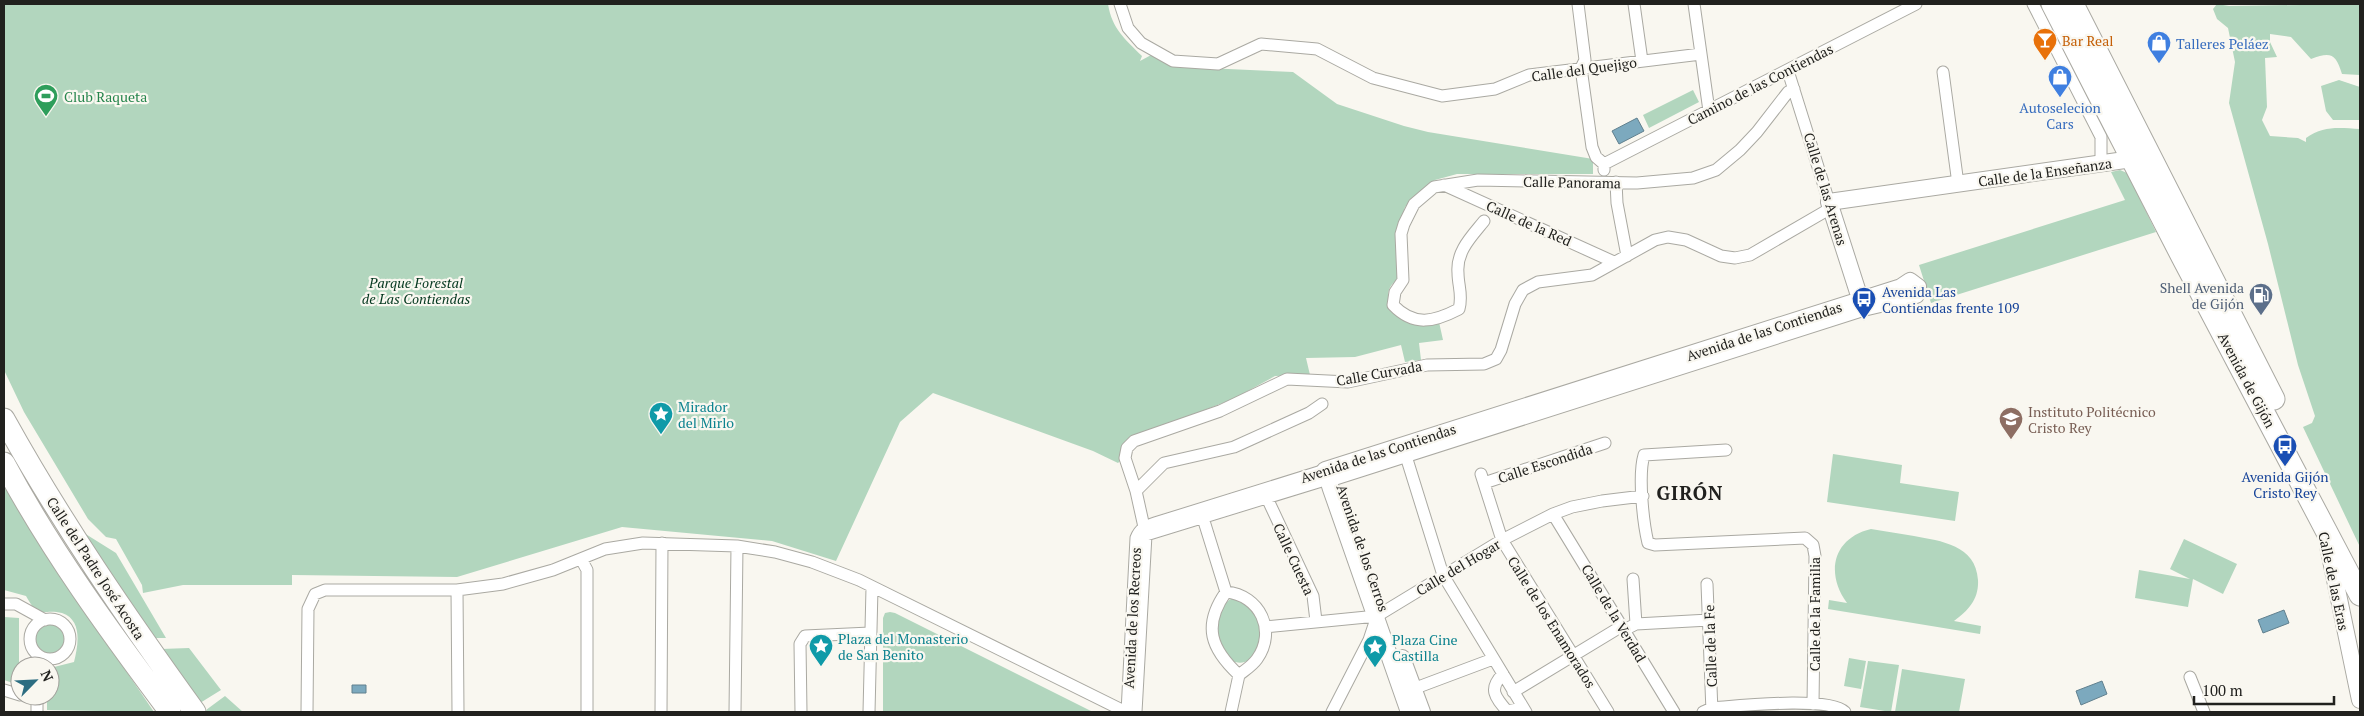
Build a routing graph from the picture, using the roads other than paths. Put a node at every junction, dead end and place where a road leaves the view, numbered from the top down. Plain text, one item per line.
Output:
1 (1120, 4) edge
2 (1578, 4) edge
3 (1634, 4) edge
4 (1694, 4) edge
5 (1916, 4) edge
6 (2033, 4) edge
7 (2052, 4) edge
8 (2074, 4) edge
9 (2096, 49) junction
10 (1701, 54) junction
11 (1642, 61) junction
12 (1581, 68) junction
13 (1788, 71) junction
14 (1942, 72) dead end
15 (1794, 89) junction
16 (1709, 110) junction
17 (2132, 158) junction
18 (1604, 164) junction
19 (2101, 164) junction
20 (1478, 180) junction
21 (1610, 182) junction
22 (1443, 184) junction
23 (1958, 184) junction
24 (1473, 197) junction
25 (1830, 205) junction
26 (1484, 220) dead end
27 (2198, 249) junction
28 (1626, 256) junction
29 (1614, 262) junction
30 (1862, 304) junction
31 (1322, 404) dead end
32 (4, 419) edge
33 (1605, 443) dead end
34 (1726, 450) dead end
35 (1405, 454) junction
36 (4, 464) edge
37 (1331, 473) junction
38 (1483, 479) joint
39 (1136, 491) junction
40 (1643, 496) junction
41 (1267, 498) junction
42 (1553, 514) junction
43 (1203, 518) junction
44 (2322, 522) junction
45 (1145, 531) junction
46 (1502, 540) junction
47 (662, 543) junction
48 (737, 546) junction
49 (581, 559) junction
50 (2360, 569) edge
51 (1443, 575) junction
52 (1633, 579) dead end
53 (1707, 584) dead end
54 (872, 588) junction
55 (457, 590) junction
56 (1226, 592) junction
57 (2360, 595) edge
58 (4, 604) edge
59 (28, 612) junction
60 (1372, 613) junction
61 (45, 620) junction
62 (1709, 620) junction
63 (1316, 621) junction
64 (1636, 624) junction
65 (1265, 627) junction
66 (33, 628) junction
67 (1623, 628) junction
68 (870, 633) junction
69 (1377, 640) junction
70 (1572, 655) junction
71 (35, 656) edge
72 (60, 656) edge
73 (1493, 659) junction
74 (1503, 674) junction
75 (1239, 675) junction
76 (2190, 677) dead end
77 (1413, 689) junction
78 (1514, 692) junction
79 (2359, 693) edge
80 (1813, 704) junction
81 (1525, 710) edge
82 (1709, 711) edge
83 (170, 712) edge
84 (196, 712) edge
85 (307, 712) edge
86 (458, 712) edge
87 (587, 712) edge
88 (661, 712) edge
89 (734, 712) edge
90 (802, 712) edge
91 (869, 712) edge
92 (1126, 712) edge
93 (1136, 712) edge
94 (1231, 712) edge
95 (1332, 712) edge
96 (1409, 712) edge
97 (1422, 712) edge
98 (1608, 712) edge
99 (1674, 712) edge
100 (1845, 712) edge
101 (2204, 712) edge

1 - 12 street, Calle del Quejigo
2 - 12 street
3 - 11 street
4 - 10 street
5 - 13 street, Camino de las Contiendas
6 - 19 street
7 - 17 highway, Avenida de Gijón
8 - 9 highway, Avenida de Gijón
9 - 17 highway
9 - 27 highway, Avenida de Gijón
10 - 11 street, Calle del Quejigo
10 - 16 street
11 - 12 street, Calle del Quejigo
12 - 18 street
13 - 15 street, Calle de las Arenas
13 - 16 street, Camino de las Contiendas
14 - 23 street, Calle de la Enseñanza
15 - 21 street, Calle Panorama
15 - 25 street, Calle de las Arenas
16 - 18 street, Camino de las Contiendas
17 - 19 street, Calle de la Enseñanza
17 - 27 highway
17 - 44 highway, Avenida de Gijón
18 - 21 street
19 - 23 street, Calle de la Enseñanza
20 - 21 street, Calle Panorama
20 - 22 street, Calle Panorama
20 - 24 street
21 - 28 street
22 - 24 street, Calle de la Red
22 - 26 street, Calle Panorama
23 - 25 street, Calle de la Enseñanza
24 - 29 street, Calle de la Red
25 - 28 street, Calle de la Enseñanza
25 - 30 street, Calle de las Arenas
27 - 50 highway, Avenida de Gijón
28 - 29 street, Calle de la Enseñanza
29 - 39 street, Calle Curvada
30 - 35 street, Avenida de las Contiendas
30 - 37 street, Avenida de las Contiendas
31 - 39 street
32 - 84 highway, Calle del Padre José Acosta
33 - 38 street, Calle Escondida
34 - 40 street
35 - 37 street, Avenida de las Contiendas
35 - 51 street
36 - 83 highway, Calle del Padre José Acosta
37 - 41 street, Avenida de las Contiendas
37 - 45 street, Avenida de las Contiendas
37 - 60 street, Avenida de los Cerros
38 - 46 street, Calle de los Enamorados
39 - 45 street, Calle Curvada
40 - 42 street, Calle del Hogar
40 - 80 street, Calle de la Familia
41 - 43 street, Avenida de las Contiendas
41 - 63 street, Calle Cuesta
42 - 46 street, Calle del Hogar
42 - 67 street, Calle de la Verdad
43 - 45 street, Avenida de las Contiendas
43 - 56 street
44 - 57 highway, Avenida de Gijón
44 - 79 street, Calle de las Eras
45 - 92 street, Avenida de los Recreos
45 - 93 street, Avenida de los Recreos
46 - 51 street, Calle del Hogar
46 - 70 street, Calle de los Enamorados
47 - 48 street
47 - 49 street
47 - 88 street
48 - 54 street
48 - 89 street
49 - 55 street
49 - 87 street
51 - 60 street, Calle del Hogar
51 - 73 street
52 - 64 street
53 - 62 street, Calle de la Fe
54 - 68 street
54 - 92 street
55 - 85 street
55 - 86 street
56 - 65 street
56 - 75 street
58 - 59 street
59 - 61 street
59 - 66 street
60 - 63 street
60 - 69 street, Avenida de los Cerros
60 - 77 street, Avenida de los Cerros
61 - 66 street
61 - 72 street
62 - 64 street
62 - 82 street, Calle de la Fe
63 - 65 street
64 - 67 street
65 - 75 street
66 - 71 street
67 - 70 street
67 - 99 street, Calle de la Verdad
68 - 90 street
68 - 91 street
69 - 95 street
69 - 96 street, Avenida de los Cerros
70 - 78 street
70 - 98 street, Calle de los Enamorados
73 - 74 street
73 - 77 street
74 - 78 street
74 - 81 street
75 - 94 street
76 - 101 street
77 - 97 street, Avenida de los Cerros
78 - 81 street
80 - 82 street
80 - 100 street

